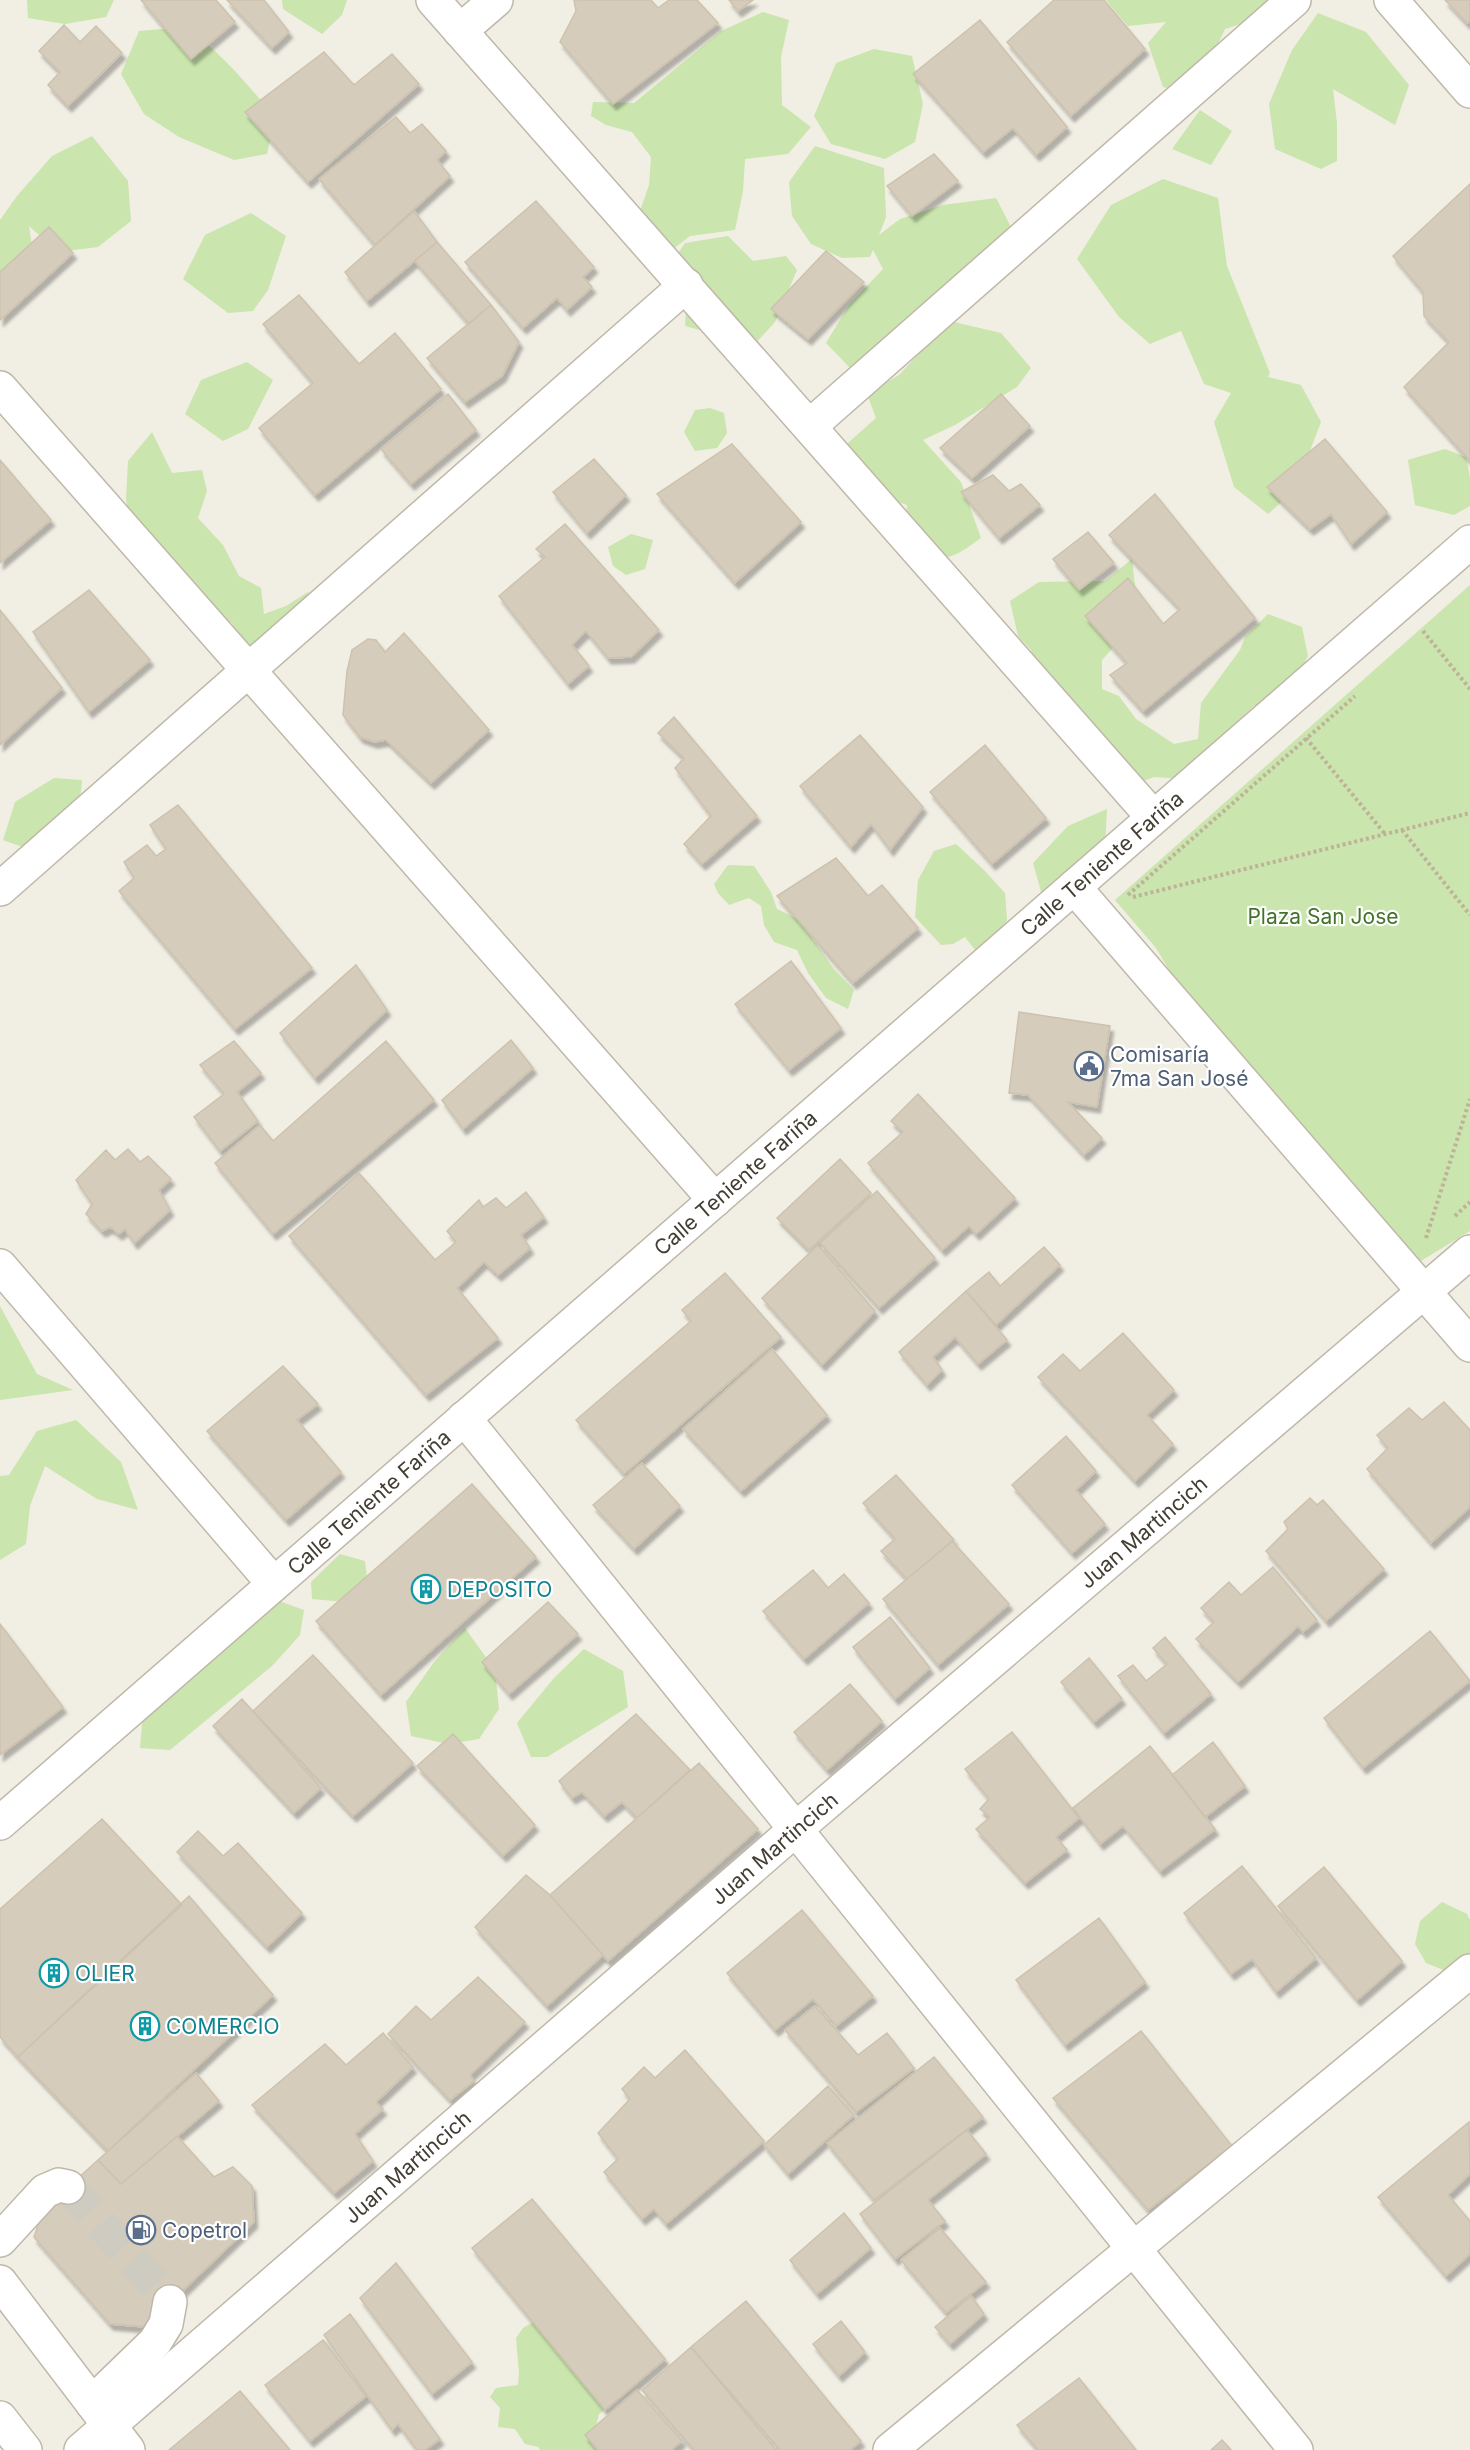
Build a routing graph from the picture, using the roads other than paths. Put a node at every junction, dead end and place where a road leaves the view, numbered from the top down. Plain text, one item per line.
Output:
1 (433, 0) edge
2 (496, 0) edge
3 (1294, 0) edge
4 (1390, 0) edge
5 (460, 31) junction
6 (1470, 91) edge
7 (686, 285) junction
8 (0, 388) edge
9 (810, 426) junction
10 (1470, 542) edge
11 (248, 670) junction
12 (1153, 817) junction
13 (1074, 887) junction
14 (0, 889) edge
15 (715, 1200) junction
16 (1470, 1252) edge
17 (0, 1266) edge
18 (1424, 1292) junction
19 (1470, 1345) edge
20 (464, 1418) junction
21 (274, 1584) junction
22 (0, 1823) edge
23 (796, 1829) junction
24 (1470, 1971) edge
25 (68, 2187) dead end
26 (0, 2240) edge
27 (1134, 2249) junction
28 (0, 2282) edge
29 (170, 2302) dead end
30 (0, 2418) edge
31 (109, 2426) edge
32 (25, 2450) edge
33 (81, 2450) edge
34 (890, 2450) edge
35 (1296, 2450) edge

1 - 5 street
2 - 5 street
3 - 9 street
4 - 6 street
5 - 7 street
7 - 9 street
7 - 11 street
8 - 11 street
9 - 12 street
10 - 12 street, Calle Teniente Fariña
11 - 14 street
11 - 15 street
12 - 13 street, Calle Teniente Fariña
13 - 15 street, Calle Teniente Fariña
13 - 18 street
15 - 20 street, Calle Teniente Fariña
16 - 18 street, Juan Martincich
17 - 21 street
18 - 19 street
18 - 23 street, Juan Martincich
20 - 21 street, Calle Teniente Fariña
20 - 23 street
21 - 22 street, Calle Teniente Fariña
23 - 27 street
23 - 31 street, Juan Martincich
24 - 27 street
25 - 26 street
27 - 34 street
27 - 35 street
28 - 31 street
29 - 31 street
30 - 32 street
31 - 33 street, Juan Martincich

